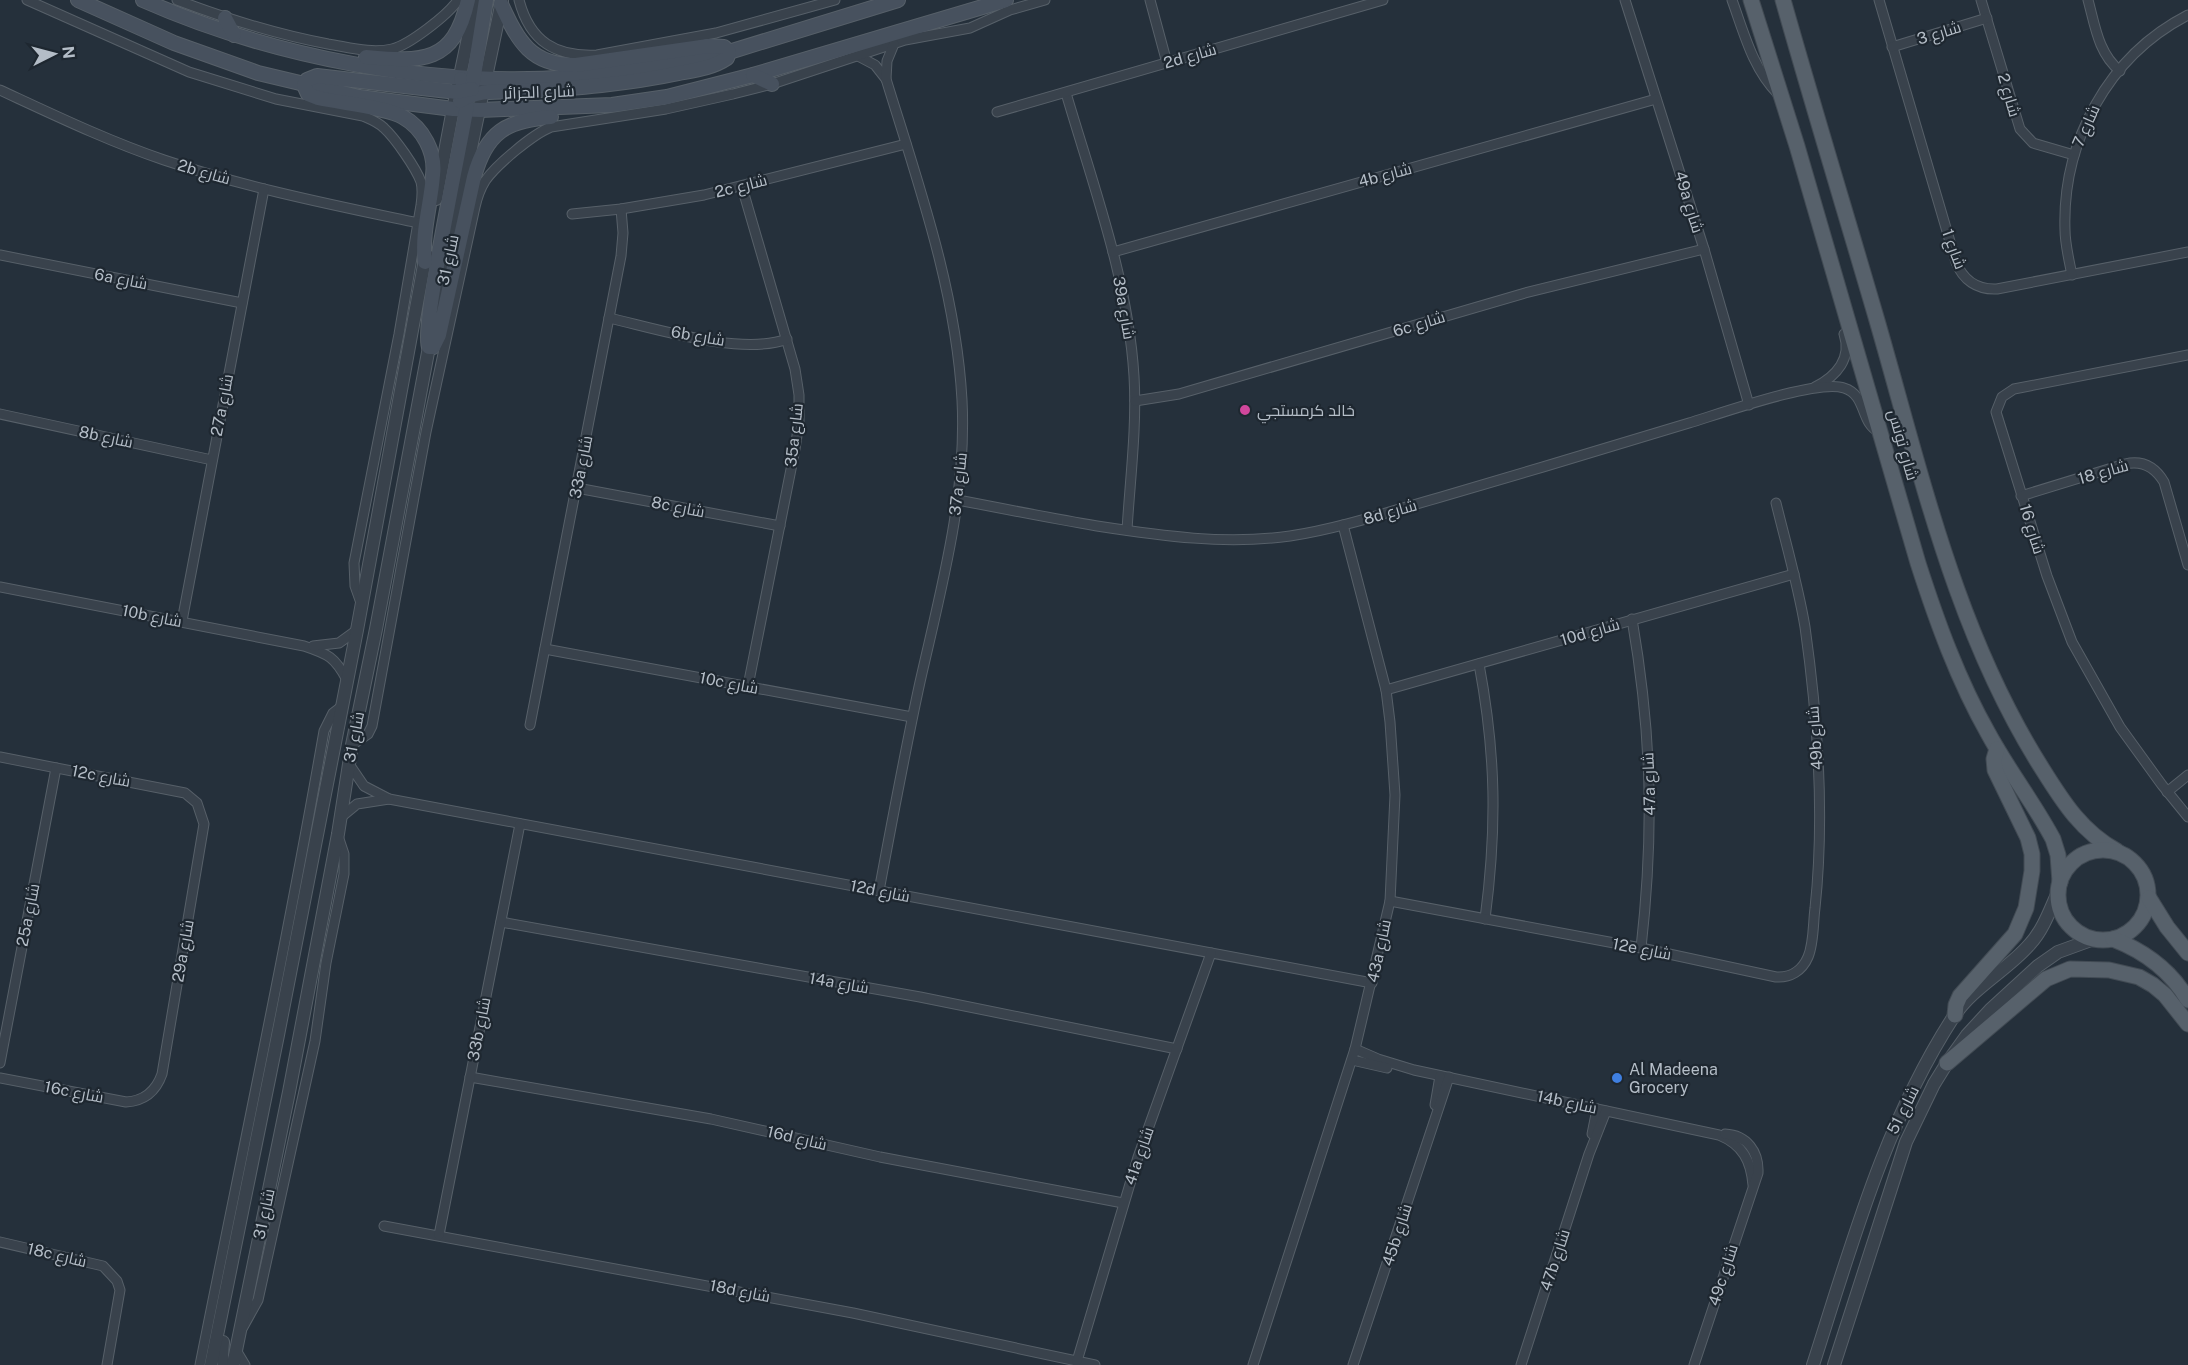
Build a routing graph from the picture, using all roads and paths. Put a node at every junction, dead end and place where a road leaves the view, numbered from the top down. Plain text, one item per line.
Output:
1 (27, 0) edge
2 (78, 0) edge
3 (143, 0) edge
4 (177, 0) edge
5 (458, 0) edge
6 (468, 0) edge
7 (476, 0) edge
8 (486, 0) edge
9 (519, 0) edge
10 (835, 0) edge
11 (898, 0) edge
12 (1006, 0) edge
13 (1045, 0) edge
14 (1150, 0) edge
15 (1383, 0) edge
16 (1624, 0) edge
17 (1732, 0) edge
18 (1751, 0) edge
19 (1783, 0) edge
20 (1879, 0) edge
21 (1981, 0) edge
22 (2088, 0) edge
23 (502, 2) edge
24 (869, 5) edge
25 (2188, 15) edge
26 (225, 18) junction
27 (1987, 18) junction
28 (234, 35) junction
29 (894, 44) junction
30 (1892, 47) junction
31 (729, 52) junction
32 (312, 55) junction
33 (858, 56) junction
34 (1167, 63) junction
35 (2120, 70) junction
36 (753, 75) junction
37 (886, 79) junction
38 (772, 84) junction
39 (304, 85) junction
40 (0, 90) edge
41 (1066, 93) junction
42 (470, 94) junction
43 (1782, 97) junction
44 (1656, 99) junction
45 (612, 105) junction
46 (997, 112) dead end
47 (906, 144) junction
48 (2074, 155) junction
49 (742, 187) junction
50 (264, 189) junction
51 (621, 209) junction
52 (573, 214) dead end
53 (418, 223) junction
54 (1704, 249) junction
55 (1113, 252) junction
56 (2188, 252) edge
57 (0, 255) edge
58 (425, 262) junction
59 (2072, 275) junction
60 (1842, 300) junction
61 (242, 303) junction
62 (609, 318) junction
63 (413, 320) junction
64 (399, 334) junction
65 (787, 339) junction
66 (429, 348) junction
67 (2188, 355) edge
68 (1811, 389) junction
69 (1135, 401) junction
70 (1749, 405) junction
71 (0, 414) edge
72 (1880, 432) junction
73 (212, 460) junction
74 (577, 488) junction
75 (2021, 495) junction
76 (958, 500) junction
77 (1776, 503) dead end
78 (1343, 525) junction
79 (780, 526) junction
80 (1126, 530) junction
81 (2188, 565) edge
82 (1794, 574) junction
83 (0, 587) edge
84 (361, 603) junction
85 (1632, 619) junction
86 (182, 621) junction
87 (357, 630) junction
88 (304, 646) junction
89 (545, 649) junction
90 (1479, 664) junction
91 (347, 680) junction
92 (747, 686) junction
93 (1386, 690) junction
94 (342, 706) junction
95 (912, 717) junction
96 (530, 725) dead end
97 (352, 745) junction
98 (1997, 748) junction
99 (0, 757) edge
100 (348, 764) junction
101 (56, 768) junction
102 (2188, 775) edge
103 (2167, 792) junction
104 (389, 799) junction
105 (197, 803) joint
106 (2188, 817) edge
107 (339, 819) junction
108 (520, 824) junction
109 (2117, 851) junction
110 (2059, 887) junction
111 (879, 891) junction
112 (2149, 897) junction
113 (1390, 901) junction
114 (1485, 919) junction
115 (501, 922) junction
116 (2112, 939) junction
117 (2091, 940) junction
118 (1641, 948) junction
119 (1211, 953) junction
120 (2188, 953) edge
121 (1797, 972) joint
122 (1372, 983) junction
123 (2188, 1000) edge
124 (1955, 1015) junction
125 (2188, 1024) edge
126 (1177, 1049) junction
127 (1355, 1050) junction
128 (1352, 1060) junction
129 (0, 1063) edge
130 (1947, 1063) junction
131 (1414, 1070) junction
132 (1444, 1076) junction
133 (470, 1077) junction
134 (0, 1078) edge
135 (147, 1096) joint
136 (1601, 1110) junction
137 (1751, 1154) joint
138 (1123, 1203) junction
139 (384, 1226) dead end
140 (438, 1235) junction
141 (0, 1242) edge
142 (232, 1258) junction
143 (1360, 1345) junction
144 (236, 1350) junction
145 (1077, 1361) junction
146 (107, 1365) edge
147 (200, 1365) edge
148 (212, 1365) edge
149 (224, 1365) edge
150 (232, 1365) edge
151 (245, 1365) edge
152 (1095, 1365) edge
153 (1253, 1365) edge
154 (1353, 1365) edge
155 (1358, 1365) edge
156 (1521, 1365) edge
157 (1694, 1365) edge
158 (1813, 1365) edge
159 (1834, 1365) edge

1 - 53 street
2 - 39 main road, شارع الجزائر
3 - 28 main road, شارع الجزائر
4 - 26 street
5 - 26 street
6 - 32 main road
7 - 42 street
8 - 42 main road
9 - 10 street
11 - 24 main road, شارع الجزائر
12 - 36 main road, شارع الجزائر
13 - 29 street
14 - 34 street
15 - 34 street, 2d شارع
16 - 44 street, 49a شارع
17 - 43 street
18 - 43 main road, شارع تونس
19 - 109 main road, شارع تونس
20 - 30 street, شارع 1
21 - 27 street, شارع 2
22 - 35 street
23 - 31 main road
23 - 42 street
24 - 31 main road, شارع الجزائر
25 - 35 street, شارع 7
26 - 28 main road
27 - 30 street, شارع 3
27 - 48 street, شارع 2
28 - 32 main road, شارع الجزائر
29 - 33 street
29 - 37 street, 37a شارع
30 - 59 street, شارع 1
31 - 42 main road, شارع الجزائر
32 - 42 main road, شارع الجزائر
33 - 37 street
33 - 38 street
34 - 41 street, 2d شارع
35 - 48 street, شارع 7
36 - 38 main road
36 - 45 main road, شارع الجزائر
37 - 47 street, 37a شارع
38 - 97 street
39 - 42 main road, شارع الجزائر
39 - 58 main road
40 - 50 street, 2b شارع
41 - 46 street, 2d شارع
41 - 55 street, 39a شارع
42 - 45 main road, شارع الجزائر
42 - 58 street, شارع 31
42 - 66 main road
43 - 60 main road, شارع تونس
44 - 54 street, 49a شارع
44 - 55 street, 4b شارع
45 - 66 main road
47 - 49 street, 2c شارع
47 - 76 street, 37a شارع
48 - 59 street, شارع 7
49 - 51 street, 2c شارع
49 - 65 street, 35a شارع
50 - 53 street, 2b شارع
50 - 61 street, 27a شارع
51 - 52 street, 2c شارع
51 - 62 street, 33a شارع
53 - 64 street
54 - 69 street, 6c شارع
54 - 70 street, 49a شارع
55 - 69 street, 39a شارع
56 - 59 street, شارع 1
57 - 61 street, 6a شارع
58 - 63 street, شارع 31
60 - 68 street, 8d شارع
60 - 72 main road, شارع تونس
61 - 73 street, 27a شارع
62 - 65 street, 6b شارع
62 - 74 street, 33a شارع
63 - 64 street
63 - 84 street, شارع 31
64 - 84 street
65 - 79 street, 35a شارع
66 - 97 street, شارع 31
67 - 75 street, شارع 16
68 - 70 street, 8d شارع
68 - 72 street, 8d شارع
69 - 80 street, 39a شارع
70 - 78 street, 8d شارع
71 - 73 street, 8b شارع
72 - 98 main road, شارع تونس
73 - 86 street, 27a شارع
74 - 79 street, 8c شارع
74 - 89 street, 33a شارع
75 - 81 street, شارع 18
75 - 103 street, شارع 16
76 - 80 street, 8d شارع
76 - 95 street, 37a شارع
77 - 82 street, 49b شارع
78 - 80 street, 8d شارع
78 - 93 street, 43a شارع
79 - 92 street, 35a شارع
82 - 85 street, 10d شارع
82 - 121 street, 49b شارع
83 - 86 street, 10b شارع
84 - 87 street, شارع 31
85 - 90 street, 10d شارع
85 - 118 street, 47a شارع
86 - 88 street, 10b شارع
87 - 88 street, 10b شارع
87 - 91 street, شارع 31
88 - 91 street, 10b شارع
89 - 92 street, 10c شارع
89 - 96 street, 33a شارع
90 - 93 street, 10d شارع
90 - 114 street
91 - 94 street, شارع 31
92 - 95 street, 10c شارع
93 - 113 street, 43a شارع
94 - 142 street, شارع 31
94 - 147 street
95 - 111 street, 37a شارع
97 - 100 street, شارع 31
98 - 110 main road, شارع تونس
98 - 124 main road
99 - 101 street, 12c شارع
100 - 104 street, 12d شارع
100 - 107 street, شارع 31
101 - 105 street, 12c شارع
101 - 129 street, 25a شارع
102 - 103 street
103 - 106 street, شارع 16
104 - 107 street, 12d شارع
104 - 108 street, 12d شارع
105 - 135 street, 29a شارع
107 - 144 street, شارع 31
108 - 111 street, 12d شارع
108 - 115 street, 33b شارع
109 - 110 main road
109 - 112 main road
110 - 117 main road
110 - 124 street, شارع 51
111 - 119 street, 12d شارع
112 - 116 main road
112 - 120 main road
113 - 114 street, 12e شارع
113 - 122 street, 43a شارع
114 - 118 street, 12e شارع
115 - 126 street, 14a شارع
115 - 133 street, 33b شارع
116 - 117 main road
116 - 123 main road
117 - 130 street, شارع 51
118 - 121 street, 12e شارع
119 - 122 street, 12d شارع
119 - 126 street, 41a شارع
122 - 127 street, 43a شارع
124 - 158 street, شارع 51
125 - 130 main road
126 - 138 street, 41a شارع
127 - 128 street, 43a شارع
127 - 131 street, 14b شارع
128 - 131 street, 14b شارع
128 - 153 street, 43a شارع
130 - 159 street, شارع 51
131 - 132 street, 14b شارع
132 - 136 street, 14b شارع
132 - 143 street, 45b شارع
133 - 138 street, 16d شارع
133 - 140 street, 33b شارع
134 - 135 street, 16c شارع
136 - 137 street, 14b شارع
136 - 156 street, 47b شارع
137 - 157 street, 49c شارع
138 - 145 street, 41a شارع
139 - 140 street, 18d شارع
140 - 145 street, 18d شارع
141 - 146 street, 18c شارع
142 - 148 street, شارع 31
142 - 149 street
143 - 154 street, 45b شارع
143 - 155 street, 45b شارع
144 - 150 street, شارع 31
144 - 151 street
145 - 152 street, 18d شارع

